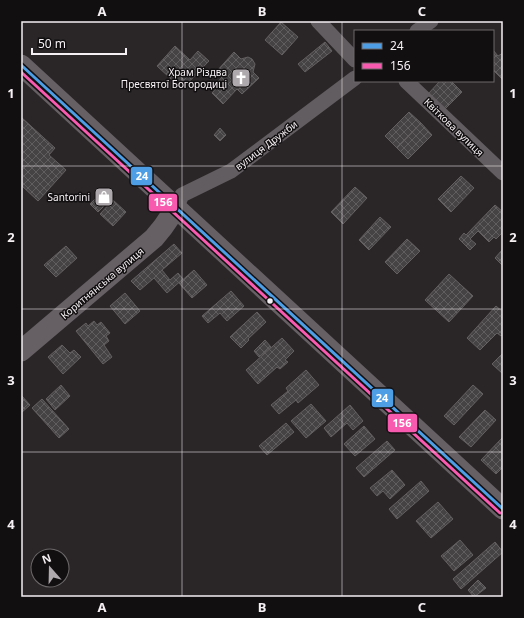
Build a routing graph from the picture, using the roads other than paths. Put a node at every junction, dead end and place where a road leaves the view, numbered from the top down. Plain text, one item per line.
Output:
1 (318, 21) edge
2 (431, 21) edge
3 (418, 30) edge
4 (354, 59) edge
5 (21, 65) edge
6 (354, 79) edge
7 (407, 82) edge
8 (503, 173) edge
9 (176, 208) junction
10 (21, 352) edge
11 (503, 509) edge

1 - 4 street
2 - 3 street
5 - 9 main road
6 - 9 street, вулиця Дружби
7 - 8 street, Квіткова вулиця
9 - 10 main road, Коритнянська вулиця
9 - 11 main road

